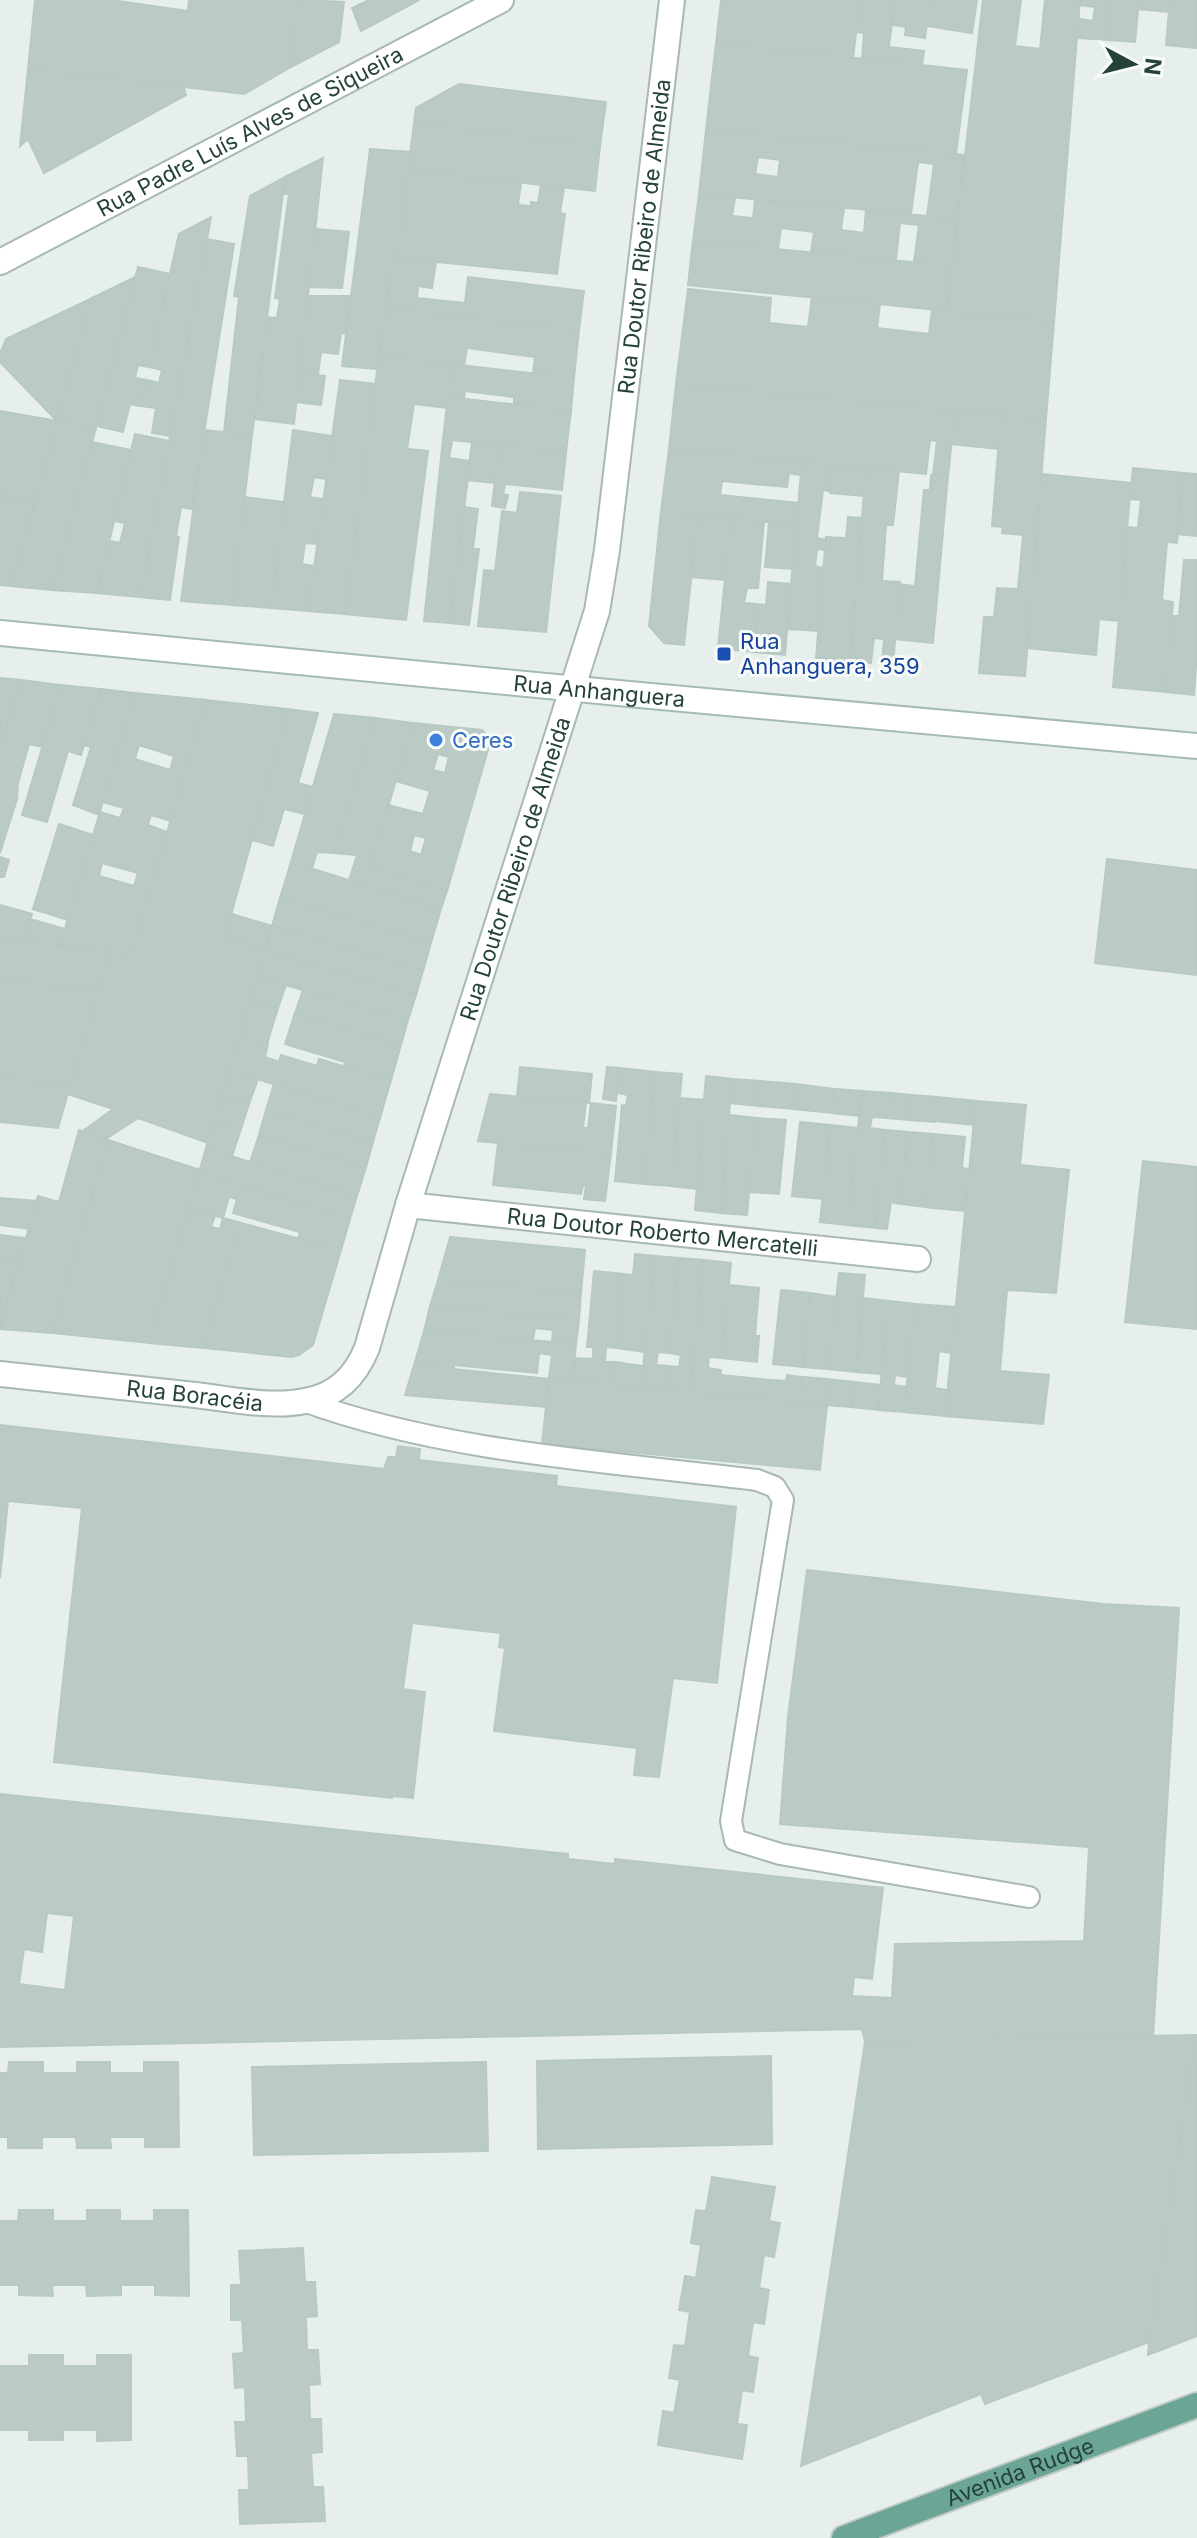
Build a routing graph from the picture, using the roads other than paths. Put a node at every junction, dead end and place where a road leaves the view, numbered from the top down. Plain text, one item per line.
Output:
1 (501, 0) edge
2 (672, 0) edge
3 (0, 262) edge
4 (0, 633) edge
5 (572, 688) junction
6 (1197, 746) edge
7 (408, 1205) junction
8 (918, 1259) dead end
9 (367, 1348) joint
10 (0, 1374) edge
11 (304, 1401) junction
12 (1029, 1897) dead end
13 (1197, 2405) edge
14 (844, 2538) edge

1 - 3 street, Rua Padre Luís Alves de Siqueira
2 - 5 street, Rua Doutor Ribeiro de Almeida
4 - 5 street, Rua Anhanguera
5 - 6 street, Rua Anhanguera
5 - 7 street, Rua Doutor Ribeiro de Almeida
7 - 8 street, Rua Doutor Roberto Mercatelli
7 - 9 street, Rua Doutor Ribeiro de Almeida
9 - 11 street, Rua Boracéia
10 - 11 street, Rua Boracéia
11 - 12 lane
13 - 14 main road, Avenida Rudge

